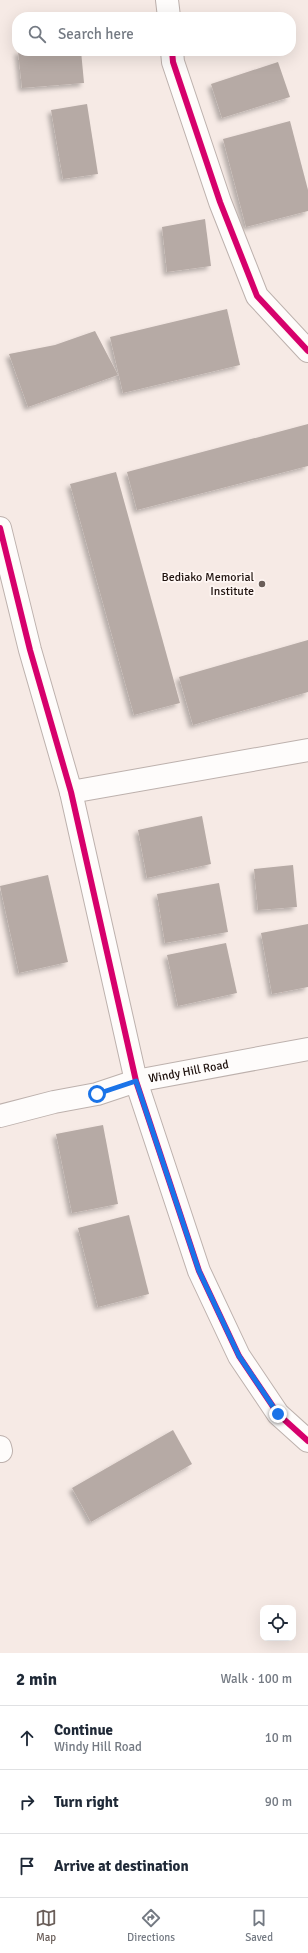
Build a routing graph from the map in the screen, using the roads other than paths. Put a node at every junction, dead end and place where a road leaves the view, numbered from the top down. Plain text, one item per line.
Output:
1 (167, 0) edge
2 (168, 12) edge
3 (172, 56) edge
4 (308, 351) edge
5 (0, 528) edge
6 (308, 750) edge
7 (70, 792) junction
8 (308, 1049) edge
9 (136, 1081) junction
10 (0, 1116) edge
11 (308, 1441) edge

1 - 2 street
3 - 4 street
5 - 7 street
6 - 7 street
7 - 9 street
8 - 9 street, Windy Hill Road
9 - 10 street, Windy Hill Road
9 - 11 street

